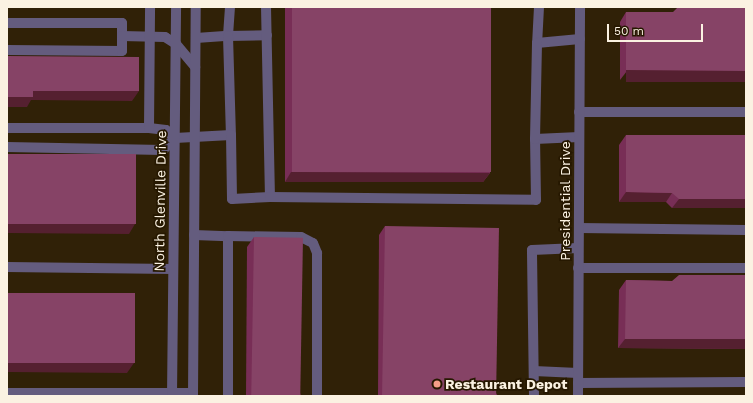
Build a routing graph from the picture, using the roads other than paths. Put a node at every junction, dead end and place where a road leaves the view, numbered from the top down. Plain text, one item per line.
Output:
1 (150, 7) edge
2 (176, 7) edge
3 (196, 7) edge
4 (230, 7) edge
5 (266, 7) edge
6 (539, 7) edge
7 (580, 7) edge
8 (7, 23) edge
9 (267, 35) junction
10 (122, 36) junction
11 (150, 36) junction
12 (228, 36) junction
13 (196, 38) junction
14 (580, 39) junction
15 (537, 43) junction
16 (176, 44) junction
17 (7, 50) edge
18 (195, 67) junction
19 (580, 112) junction
20 (746, 112) edge
21 (7, 128) edge
22 (150, 128) junction
23 (231, 135) junction
24 (579, 137) junction
25 (175, 138) junction
26 (195, 139) junction
27 (534, 139) junction
28 (7, 147) edge
29 (270, 197) junction
30 (579, 228) junction
31 (746, 230) edge
32 (194, 235) junction
33 (228, 236) junction
34 (578, 248) junction
35 (7, 267) edge
36 (578, 268) junction
37 (746, 268) edge
38 (173, 269) junction
39 (534, 371) junction
40 (578, 373) junction
41 (746, 382) edge
42 (578, 383) junction
43 (7, 393) edge
44 (172, 395) edge
45 (193, 395) edge
46 (228, 396) edge
47 (316, 396) edge
48 (534, 396) edge
49 (578, 396) edge

1 - 11 street
2 - 16 street, North Glenville Drive
3 - 13 street
4 - 12 street
5 - 9 street
6 - 15 street
7 - 14 street, Presidential Drive
8 - 10 street
9 - 12 street
9 - 29 street
10 - 11 street
10 - 17 street
11 - 16 street
11 - 22 street
12 - 13 street
12 - 23 street
13 - 18 street
14 - 15 street
14 - 19 street, Presidential Drive
15 - 27 street
16 - 18 street
16 - 25 street, North Glenville Drive
18 - 26 street
19 - 20 street
19 - 24 street, Presidential Drive
21 - 22 street
22 - 25 street
23 - 26 street
23 - 29 street
24 - 27 street
24 - 30 street, Presidential Drive
25 - 26 street
25 - 28 street
25 - 38 street, North Glenville Drive
26 - 32 street
27 - 29 street
30 - 31 street
30 - 34 street, Presidential Drive
32 - 33 street
32 - 45 street
33 - 46 street
33 - 47 street
34 - 36 street, Presidential Drive
34 - 39 street
35 - 38 street
36 - 37 street
36 - 40 street, Presidential Drive
38 - 44 street, North Glenville Drive
39 - 40 street
39 - 48 street
40 - 42 street, Presidential Drive
41 - 42 street
42 - 49 street, Presidential Drive
43 - 44 street
44 - 45 street

